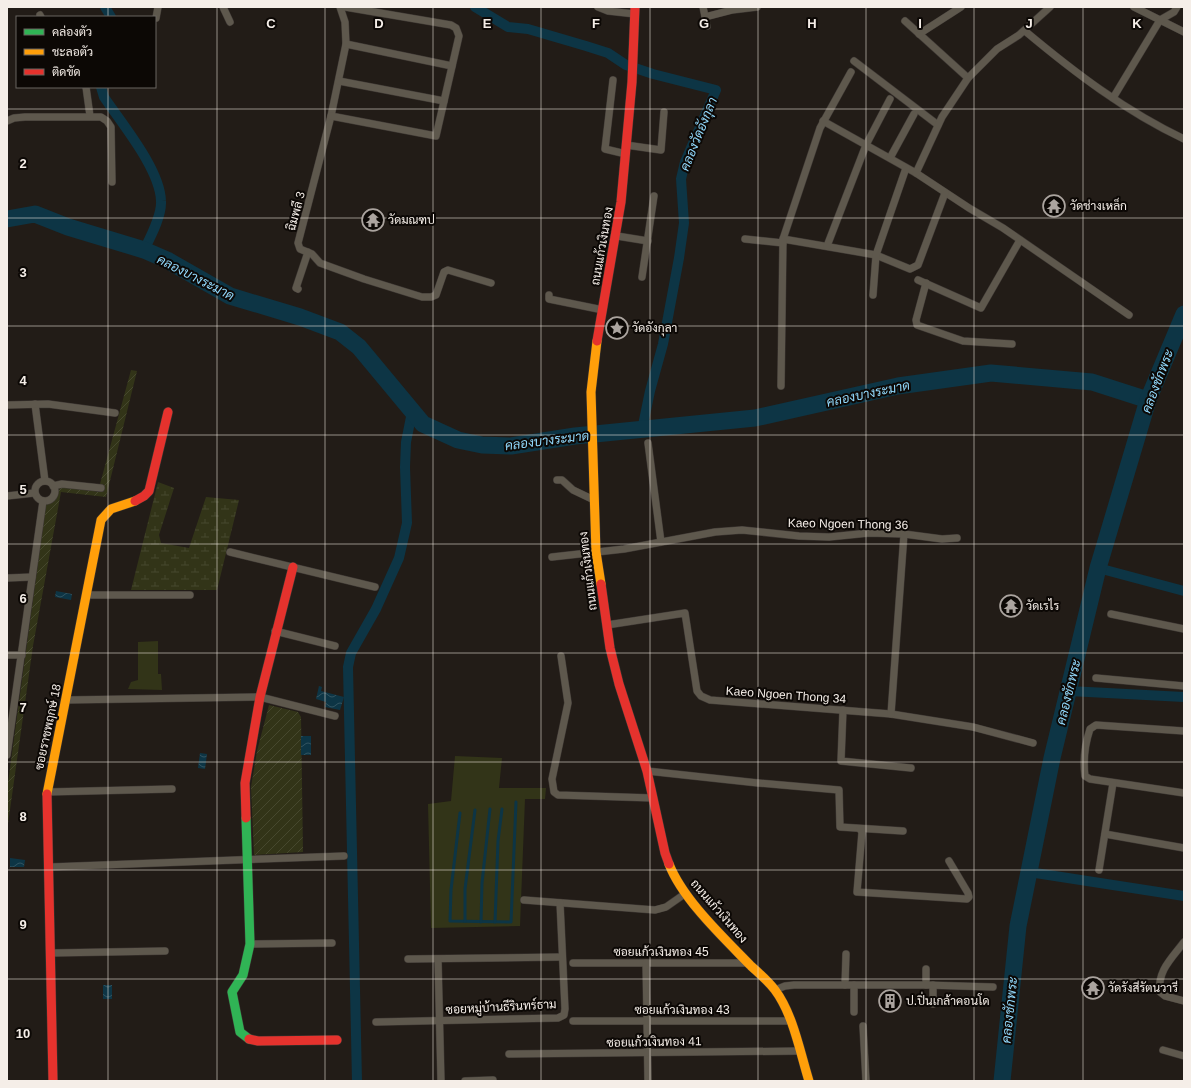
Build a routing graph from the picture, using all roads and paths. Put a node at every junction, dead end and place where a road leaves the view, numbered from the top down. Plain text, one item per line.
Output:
1 (158, 7) edge
2 (223, 7) edge
3 (340, 7) edge
4 (345, 7) edge
5 (598, 7) edge
6 (703, 7) edge
7 (757, 7) edge
8 (961, 7) edge
9 (1050, 7) edge
10 (1134, 7) edge
11 (1177, 7) edge
12 (635, 10) edge
13 (706, 17) junction
14 (156, 18) edge
15 (1160, 20) junction
16 (905, 21) dead end
17 (230, 22) dead end
18 (707, 26) dead end
19 (1024, 31) junction
20 (1184, 32) edge
21 (919, 34) junction
22 (346, 44) junction
23 (854, 61) dead end
24 (452, 66) junction
25 (851, 72) dead end
26 (968, 78) junction
27 (613, 80) dead end
28 (339, 81) junction
29 (86, 88) edge
30 (1113, 98) junction
31 (890, 99) dead end
32 (444, 101) junction
33 (664, 112) dead end
34 (914, 114) dead end
35 (90, 116) junction
36 (331, 116) junction
37 (7, 121) edge
38 (823, 121) junction
39 (938, 125) junction
40 (1184, 139) edge
41 (866, 145) junction
42 (626, 149) junction
43 (890, 158) junction
44 (906, 168) junction
45 (916, 173) junction
46 (112, 182) dead end
47 (945, 193) junction
48 (654, 196) dead end
49 (617, 236) junction
50 (745, 239) dead end
51 (1020, 240) junction
52 (648, 241) junction
53 (783, 241) junction
54 (827, 246) junction
55 (308, 252) junction
56 (876, 255) junction
57 (642, 277) dead end
58 (918, 280) dead end
59 (491, 283) dead end
60 (926, 283) junction
61 (298, 289) dead end
62 (549, 295) dead end
63 (873, 295) dead end
64 (603, 310) junction
65 (1129, 315) dead end
66 (1012, 344) dead end
67 (781, 386) dead end
68 (34, 404) junction
69 (7, 405) edge
70 (168, 412) dead end
71 (115, 413) dead end
72 (648, 443) dead end
73 (557, 480) dead end
74 (45, 481) junction
75 (53, 486) junction
76 (101, 488) dead end
77 (34, 493) junction
78 (7, 496) edge
79 (594, 500) junction
80 (43, 501) junction
81 (904, 534) junction
82 (957, 538) dead end
83 (661, 542) junction
84 (230, 552) dead end
85 (596, 552) junction
86 (552, 557) dead end
87 (293, 567) junction
88 (32, 577) junction
89 (7, 578) edge
90 (375, 587) dead end
91 (87, 595) junction
92 (190, 595) dead end
93 (1111, 614) dead end
94 (607, 625) junction
95 (1184, 629) edge
96 (276, 632) junction
97 (335, 646) dead end
98 (7, 655) edge
99 (22, 655) junction
100 (560, 656) dead end
101 (1096, 678) dead end
102 (1184, 686) edge
103 (260, 697) junction
104 (66, 700) junction
105 (843, 710) junction
106 (891, 714) junction
107 (334, 716) dead end
108 (9, 731) edge
109 (1184, 731) edge
110 (1033, 743) dead end
111 (7, 755) edge
112 (911, 768) dead end
113 (646, 771) junction
114 (1113, 783) junction
115 (172, 789) dead end
116 (47, 792) junction
117 (1184, 793) edge
118 (653, 798) junction
119 (860, 829) junction
120 (903, 832) dead end
121 (1105, 834) junction
122 (1184, 848) edge
123 (344, 856) dead end
124 (247, 861) junction
125 (949, 861) dead end
126 (50, 867) junction
127 (1099, 870) dead end
128 (686, 894) junction
129 (524, 900) dead end
130 (560, 903) junction
131 (1184, 942) edge
132 (332, 943) dead end
133 (250, 944) junction
134 (165, 951) dead end
135 (50, 952) junction
136 (846, 954) dead end
137 (562, 957) junction
138 (408, 959) dead end
139 (438, 959) junction
140 (573, 963) dead end
141 (646, 963) junction
142 (748, 963) junction
143 (926, 969) dead end
144 (845, 985) junction
145 (854, 985) junction
146 (930, 985) junction
147 (993, 987) dead end
148 (775, 990) junction
149 (1184, 1001) edge
150 (933, 1004) dead end
151 (854, 1012) dead end
152 (440, 1021) junction
153 (573, 1021) dead end
154 (647, 1021) junction
155 (791, 1021) junction
156 (376, 1022) dead end
157 (863, 1026) dead end
158 (337, 1040) dead end
159 (1163, 1050) dead end
160 (800, 1051) junction
161 (647, 1053) junction
162 (509, 1054) dead end
163 (1184, 1056) edge
164 (493, 1080) dead end
165 (53, 1081) edge
166 (441, 1081) edge
167 (465, 1081) edge
168 (648, 1081) edge
169 (809, 1081) edge
170 (866, 1081) edge

1 - 14 street
2 - 17 street
3 - 22 street, ฉิมพลี 3
4 - 24 street
5 - 12 street
6 - 13 street
7 - 13 street
8 - 21 street
9 - 19 street
10 - 15 street
11 - 15 street
12 - 42 street, ถนนแก้วเงินทอง
13 - 18 street
15 - 20 street
15 - 30 street
16 - 21 street
19 - 26 street
19 - 30 street
21 - 26 street
22 - 24 street
22 - 28 street, ฉิมพลี 3
23 - 39 street
24 - 32 street
25 - 38 street
26 - 39 street
27 - 42 street
28 - 32 street
28 - 36 street, ฉิมพลี 3
29 - 35 street
30 - 40 street
31 - 41 street
32 - 36 street
33 - 42 street
34 - 43 street
35 - 37 street
35 - 46 street
36 - 55 street, ฉิมพลี 3
38 - 41 street
38 - 53 street
39 - 45 street
41 - 43 street
41 - 54 street
42 - 49 street, ถนนแก้วเงินทอง
43 - 44 street
44 - 45 street
44 - 56 street
45 - 47 street
47 - 51 street
47 - 56 street
48 - 52 street
49 - 52 street
49 - 64 street, ถนนแก้วเงินทอง
50 - 53 street
51 - 60 street
51 - 65 street
52 - 57 street
53 - 54 street
53 - 67 street
54 - 56 street
55 - 59 street, ฉิมพลี 3
55 - 61 street
56 - 63 street
58 - 60 street
60 - 66 street
62 - 64 street
64 - 79 street, ถนนแก้วเงินทอง
68 - 69 street
68 - 71 street
68 - 74 street
70 - 91 street, ซอยราชพฤกษ์ 18
72 - 83 street
73 - 79 street
74 - 75 street
74 - 77 street
75 - 76 street
75 - 80 street
77 - 78 street
77 - 80 street
79 - 85 street, ถนนแก้วเงินทอง
80 - 88 street
81 - 82 street, Kaeo Ngoen Thong 36
81 - 83 street, Kaeo Ngoen Thong 36
81 - 106 street
83 - 85 street, Kaeo Ngoen Thong 36
84 - 87 street
85 - 86 street, Kaeo Ngoen Thong 36
85 - 94 street, ถนนแก้วเงินทอง
87 - 90 street
87 - 96 street
88 - 89 street
88 - 99 street
91 - 92 street
91 - 104 street, ซอยราชพฤกษ์ 18
93 - 95 street
94 - 105 street, Kaeo Ngoen Thong 34
94 - 113 street, ถนนแก้วเงินทอง
96 - 97 street
96 - 103 street
98 - 99 street
99 - 108 street
100 - 118 street
101 - 102 street
103 - 104 street
103 - 107 street
103 - 124 street
104 - 116 street, ซอยราชพฤกษ์ 18
105 - 106 street, Kaeo Ngoen Thong 34
105 - 112 street
106 - 110 street, Kaeo Ngoen Thong 34
108 - 111 street
109 - 114 street
113 - 118 street, ถนนแก้วเงินทอง
113 - 119 street
114 - 117 street
114 - 121 street
115 - 116 street
116 - 126 street, ซอยราชพฤกษ์ 18
118 - 128 street, ถนนแก้วเงินทอง
119 - 120 street
119 - 125 street
121 - 122 street
121 - 127 street
123 - 124 street
124 - 126 street
124 - 133 street
126 - 135 street, ซอยราชพฤกษ์ 18
128 - 130 street
128 - 142 street, ถนนแก้วเงินทอง
129 - 130 street
130 - 137 street, ซอยหมู่บ้านธีรินทร์ธาม
131 - 149 street
132 - 133 street
133 - 158 street
134 - 135 street
135 - 165 street, ซอยราชพฤกษ์ 18
136 - 144 street
137 - 139 street
137 - 152 street, ซอยหมู่บ้านธีรินทร์ธาม
138 - 139 street
139 - 152 street
140 - 141 street, ซอยแก้วเงินทอง 45
141 - 142 street, ซอยแก้วเงินทอง 45
141 - 154 street
142 - 148 street, ถนนแก้วเงินทอง
143 - 146 street
144 - 145 street
144 - 148 street
145 - 146 street
145 - 151 street
146 - 147 street
146 - 150 street
148 - 155 street, ถนนแก้วเงินทอง
152 - 156 street, ซอยหมู่บ้านธีรินทร์ธาม
152 - 166 street
153 - 154 street, ซอยแก้วเงินทอง 43
154 - 155 street, ซอยแก้วเงินทอง 43
154 - 161 street
155 - 160 street, ถนนแก้วเงินทอง
157 - 170 street
159 - 163 street
160 - 161 street, ซอยแก้วเงินทอง 41
160 - 169 street, ถนนแก้วเงินทอง
161 - 162 street, ซอยแก้วเงินทอง 41
161 - 168 street
164 - 167 street

